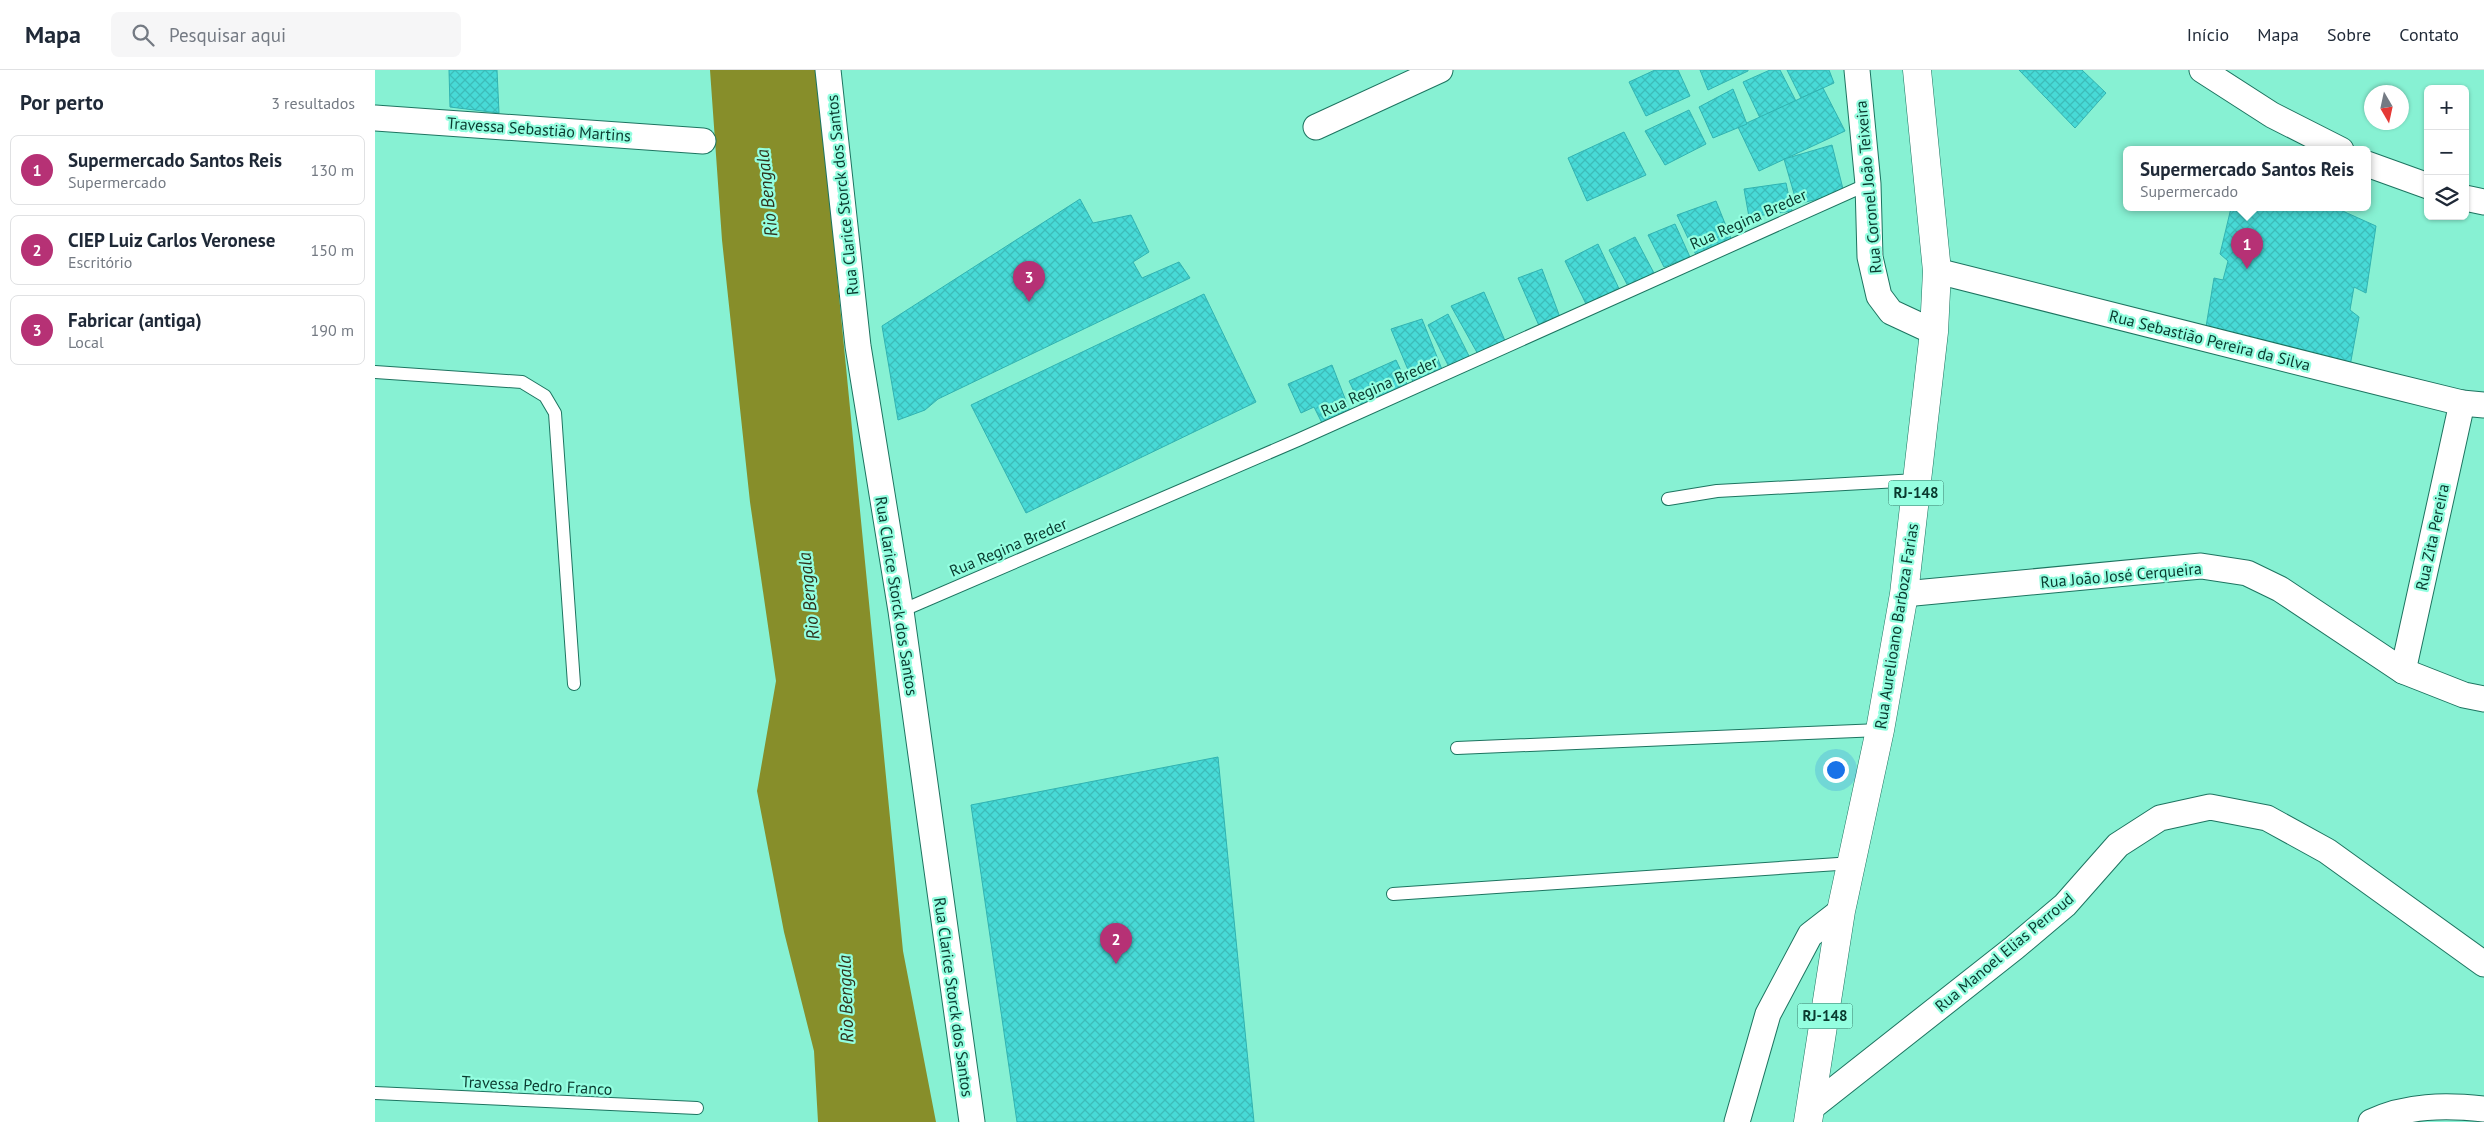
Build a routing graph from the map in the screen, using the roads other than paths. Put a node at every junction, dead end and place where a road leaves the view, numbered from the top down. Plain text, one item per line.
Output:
1 (828, 70) edge
2 (1440, 70) edge
3 (1857, 70) edge
4 (1917, 70) edge
5 (2202, 70) edge
6 (375, 118) edge
7 (1317, 127) dead end
8 (703, 141) dead end
9 (2333, 146) edge
10 (2371, 165) edge
11 (1868, 184) junction
12 (2424, 185) edge
13 (2469, 199) edge
14 (2484, 202) edge
15 (1937, 271) junction
16 (1934, 332) junction
17 (375, 372) edge
18 (2473, 404) edge
19 (1917, 480) junction
20 (1668, 498) dead end
21 (1905, 594) junction
22 (901, 611) junction
23 (2403, 671) junction
24 (574, 684) dead end
25 (2484, 699) edge
26 (1880, 730) junction
27 (1457, 748) dead end
28 (1853, 863) junction
29 (1393, 894) dead end
30 (1841, 911) junction
31 (2484, 964) edge
32 (375, 1093) edge
33 (697, 1108) dead end
34 (2484, 1109) edge
35 (1809, 1115) edge
36 (972, 1122) edge
37 (1737, 1122) edge
38 (2371, 1122) edge

1 - 22 street, Rua Clarice Storck dos Santos
2 - 7 street
3 - 11 street, Rua Coronel João Teixeira
4 - 15 main road, Rua Aurelioano Barboza Farias / RJ-148
5 - 9 street
6 - 8 street, Travessa Sebastião Martins
10 - 12 street
11 - 16 street, Rua Coronel João Teixeira
11 - 22 lane, Rua Regina Breder
13 - 14 street
15 - 16 main road, Rua Aurelioano Barboza Farias / RJ-148
15 - 18 street, Rua Sebastião Pereira da Silva
16 - 19 main road, Rua Aurelioano Barboza Farias / RJ-148
17 - 24 lane
18 - 23 street, Rua Zita Pereira
19 - 20 lane
19 - 21 main road, Rua Aurelioano Barboza Farias / RJ-148
21 - 23 street, Rua João José Cerqueira
21 - 26 main road, Rua Aurelioano Barboza Farias / RJ-148
22 - 36 street, Rua Clarice Storck dos Santos
23 - 25 street, Rua João José Cerqueira
26 - 27 lane
26 - 28 main road, Rua Aurelioano Barboza Farias / RJ-148
28 - 29 lane
28 - 30 main road, Rua Aurelioano Barboza Farias / RJ-148
30 - 35 main road, RJ-148
30 - 37 street, RJ-148
31 - 35 street, Rua Manoel Elias Perroud
32 - 33 lane, Travessa Pedro Franco
34 - 38 street

